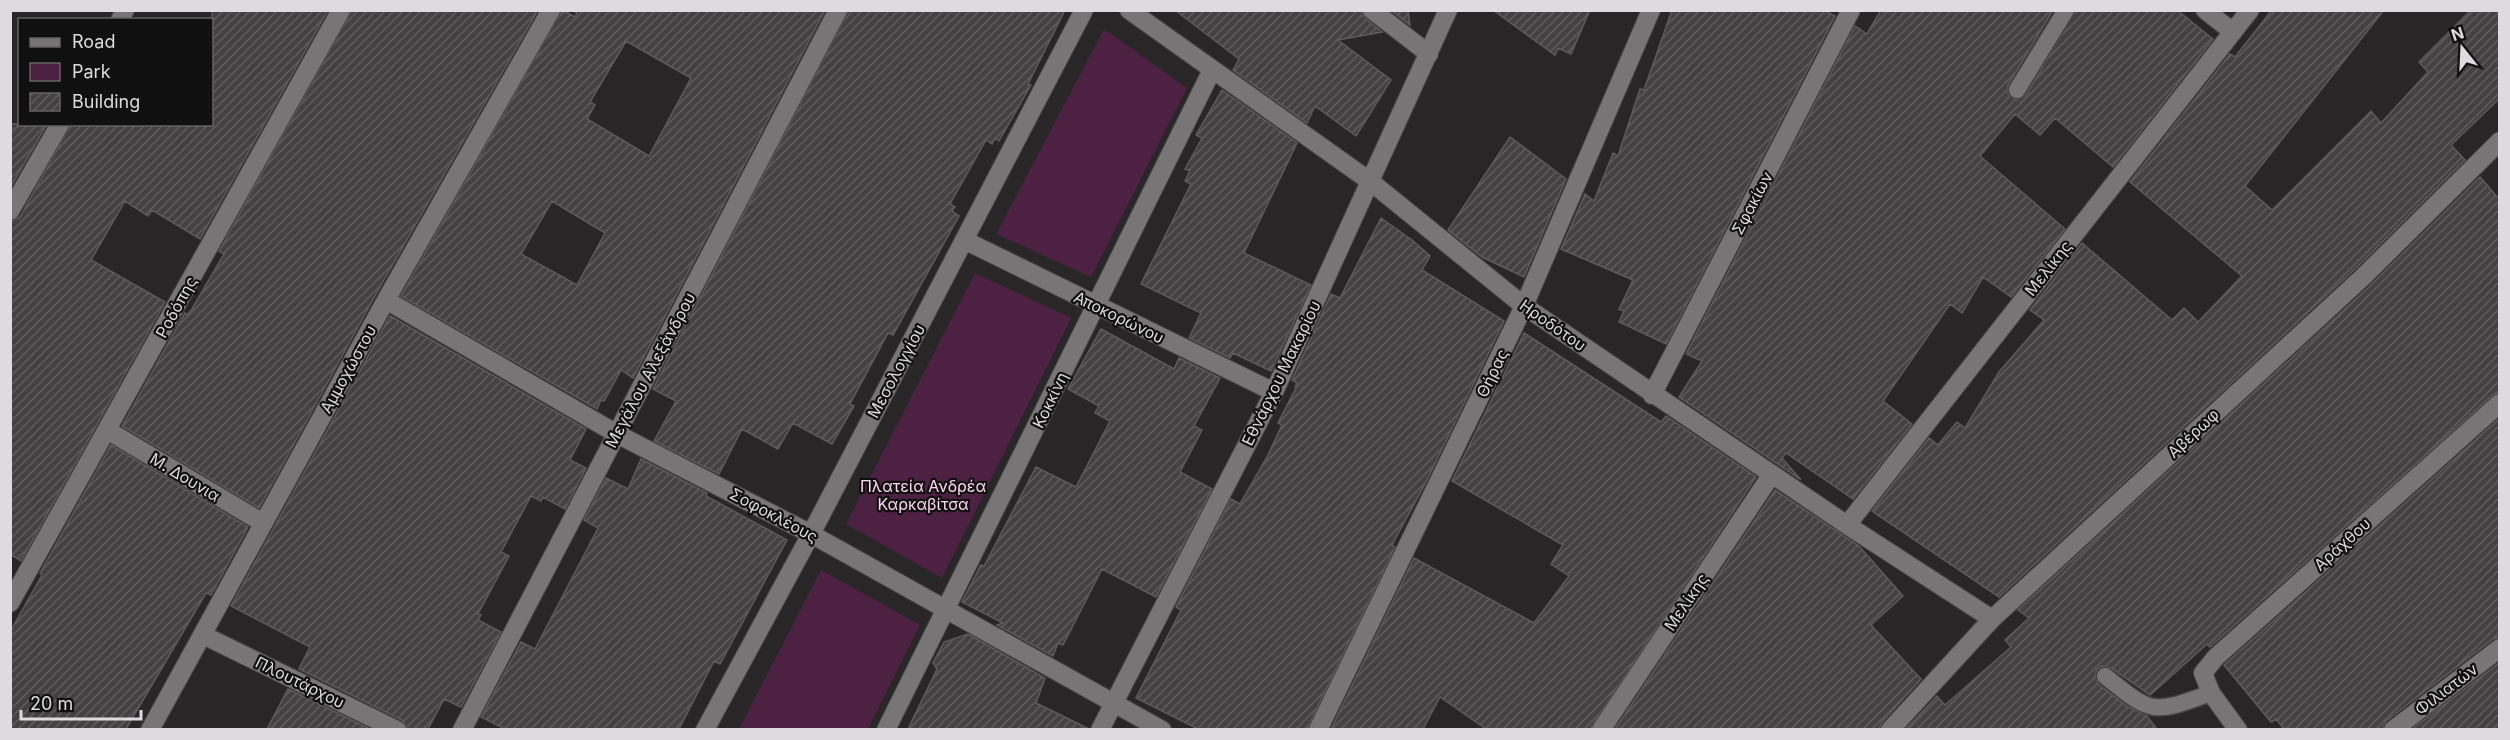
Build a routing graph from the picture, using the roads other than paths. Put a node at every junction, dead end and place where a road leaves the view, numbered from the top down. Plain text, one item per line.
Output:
1 (341, 10) edge
2 (551, 10) edge
3 (838, 10) edge
4 (1084, 10) edge
5 (1129, 10) edge
6 (1372, 10) edge
7 (1448, 10) edge
8 (1651, 10) edge
9 (1851, 10) edge
10 (2066, 10) edge
11 (2205, 10) edge
12 (2250, 10) edge
13 (2233, 32) junction
14 (1429, 54) junction
15 (1212, 70) junction
16 (2017, 90) dead end
17 (59, 126) edge
18 (2499, 141) edge
19 (1371, 182) junction
20 (10, 211) edge
21 (964, 240) junction
22 (386, 300) junction
23 (1097, 306) junction
24 (1524, 306) junction
25 (1274, 392) junction
26 (1652, 394) junction
27 (2499, 403) edge
28 (107, 430) junction
29 (617, 434) junction
30 (1772, 474) junction
31 (263, 523) junction
32 (1847, 525) junction
33 (811, 534) junction
34 (10, 603) edge
35 (946, 609) junction
36 (1992, 619) junction
37 (203, 635) junction
38 (2499, 648) edge
39 (2105, 676) dead end
40 (2211, 693) junction
41 (1113, 702) junction
42 (150, 729) edge
43 (397, 729) edge
44 (462, 729) edge
45 (705, 729) edge
46 (886, 729) edge
47 (1100, 729) edge
48 (1161, 729) edge
49 (1318, 729) edge
50 (1601, 729) edge
51 (1890, 729) edge
52 (2238, 729) edge
53 (2393, 729) edge

1 - 28 street, Ροδόπης
2 - 22 street, Αμμοχώστου
3 - 29 street, Μεγάλου Αλεξάνδρου
4 - 21 street, Μεσολογγίου
5 - 15 street, Ηροδότου
6 - 14 street
7 - 14 street, Εθνάρχου Μακαρίου
8 - 24 street, Θήρας
9 - 26 street, Σφακίων
10 - 16 lane
11 - 13 street
12 - 13 street, Μελίκης
13 - 32 street, Μελίκης
14 - 19 street, Εθνάρχου Μακαρίου
15 - 19 street, Ηροδότου
15 - 23 street, Κοκκίνη
17 - 20 street
18 - 36 street, Αβέρωφ
19 - 24 street, Ηροδότου
19 - 25 street, Εθνάρχου Μακαρίου
21 - 23 street, Αποκορώνου
21 - 33 street, Μεσολογγίου
22 - 29 street, Σοφοκλέους
22 - 31 street, Αμμοχώστου
23 - 25 street, Αποκορώνου
23 - 35 street, Κοκκίνη
24 - 26 street, Ηροδότου
24 - 49 street, Θήρας
25 - 41 street, Εθνάρχου Μακαρίου
26 - 30 street, Ηροδότου
27 - 40 street, Αράχθου
28 - 31 street, Μ. Δουνια
28 - 34 street, Ροδόπης
29 - 33 street, Σοφοκλέους
29 - 44 street, Μεγάλου Αλεξάνδρου
30 - 32 street, Ηροδότου
30 - 50 street, Μελίκης
31 - 37 street, Αμμοχώστου
32 - 36 street, Ηροδότου
33 - 35 street, Σοφοκλέους
33 - 45 street, Μεσολογγίου
35 - 41 street, Σοφοκλέους
35 - 46 street, Κοκκίνη
36 - 51 street, Αβέρωφ
37 - 42 street, Αμμοχώστου
37 - 43 street, Πλουτάρχου
38 - 53 street, Φιλιατών
39 - 40 lane
40 - 52 street
41 - 47 street, Εθνάρχου Μακαρίου
41 - 48 street, Σοφοκλέους

